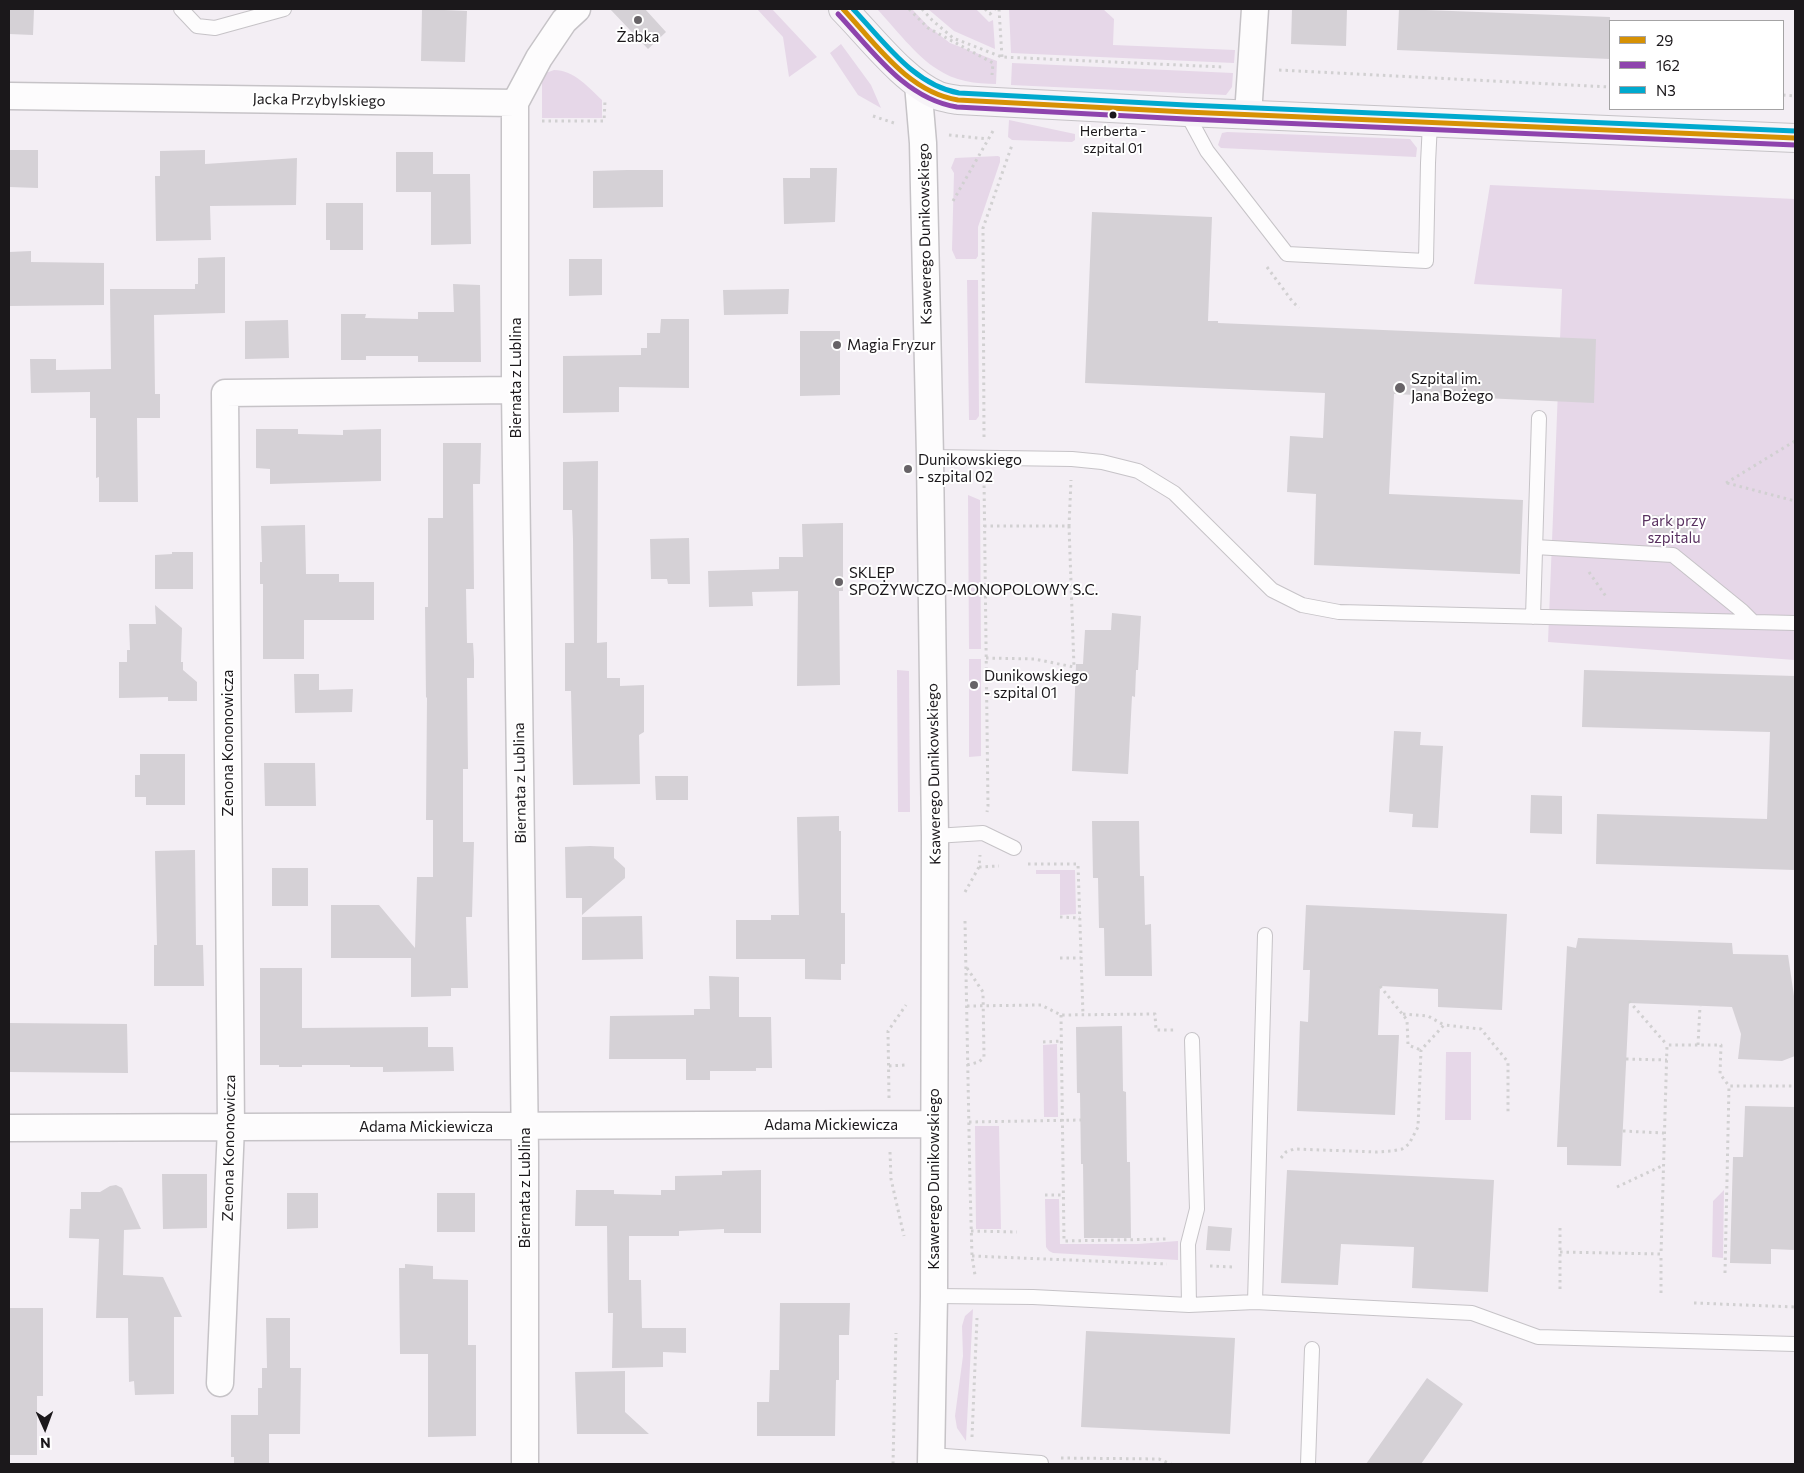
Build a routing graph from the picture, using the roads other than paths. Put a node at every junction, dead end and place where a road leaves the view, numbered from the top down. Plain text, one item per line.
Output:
1 (181, 9) edge
2 (284, 9) edge
3 (844, 9) edge
4 (1255, 9) edge
5 (565, 13) edge
6 (918, 84) junction
7 (9, 96) edge
8 (515, 103) junction
9 (1186, 112) junction
10 (1248, 115) junction
11 (1430, 123) junction
12 (1795, 138) edge
13 (515, 390) junction
14 (1539, 418) dead end
15 (930, 457) junction
16 (1535, 547) junction
17 (1533, 617) junction
18 (1753, 622) junction
19 (1795, 623) edge
20 (935, 836) junction
21 (1014, 848) dead end
22 (1265, 935) dead end
23 (1187, 1035) road end
24 (934, 1124) junction
25 (524, 1126) junction
26 (231, 1127) junction
27 (9, 1128) edge
28 (934, 1296) junction
29 (1255, 1302) junction
30 (1189, 1305) junction
31 (1795, 1344) edge
32 (1312, 1350) dead end
33 (220, 1383) dead end
34 (931, 1460) edge
35 (525, 1464) edge
36 (1041, 1464) edge
37 (1308, 1464) edge

1 - 2 lane
3 - 6 street
4 - 10 street
5 - 8 street
6 - 9 street
6 - 15 street, Ksawerego Dunikowskiego
7 - 8 street, Jacka Przybylskiego
8 - 13 street, Biernata z Lublina
9 - 10 street
9 - 11 lane
10 - 11 street
11 - 12 street
13 - 25 street, Biernata z Lublina
13 - 26 street, Zenona Kononowicza
14 - 16 lane
15 - 17 lane
15 - 20 street, Ksawerego Dunikowskiego
16 - 17 lane
16 - 18 lane
17 - 18 lane
18 - 19 lane
20 - 21 lane
20 - 24 street, Ksawerego Dunikowskiego
22 - 29 lane
23 - 30 lane
24 - 25 street, Adama Mickiewicza
24 - 28 street, Ksawerego Dunikowskiego
25 - 26 street, Adama Mickiewicza
25 - 35 street, Biernata z Lublina
26 - 27 street, Adama Mickiewicza
26 - 33 street, Zenona Kononowicza
28 - 30 lane
28 - 34 street, Ksawerego Dunikowskiego
29 - 30 lane
29 - 31 lane
32 - 37 lane
34 - 36 lane

